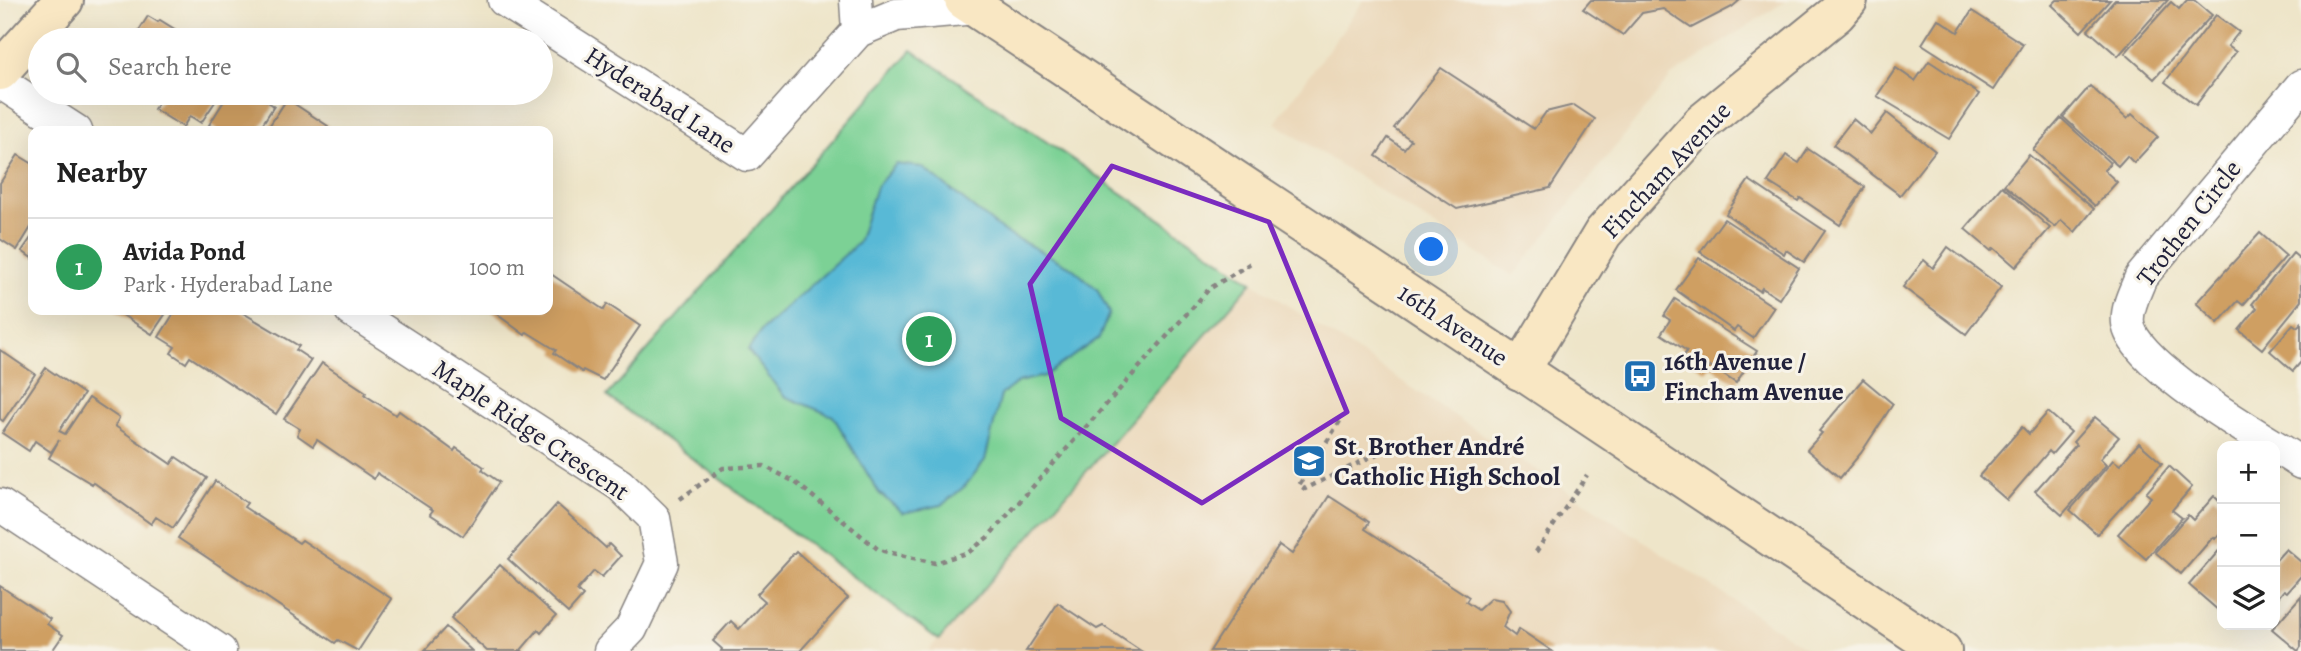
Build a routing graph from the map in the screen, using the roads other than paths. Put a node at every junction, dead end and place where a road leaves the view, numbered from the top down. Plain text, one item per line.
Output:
1 (64, 0) edge
2 (504, 0) edge
3 (856, 0) edge
4 (1848, 0) edge
5 (970, 4) edge
6 (39, 28) edge
7 (548, 28) edge
8 (553, 31) edge
9 (858, 31) junction
10 (28, 40) edge
11 (0, 71) edge
12 (0, 82) edge
13 (2301, 86) edge
14 (28, 100) edge
15 (36, 105) edge
16 (68, 126) edge
17 (359, 315) edge
18 (1520, 371) junction
19 (2301, 463) edge
20 (0, 505) edge
21 (220, 651) edge
22 (610, 651) edge
23 (1942, 651) edge

1 - 6 main road
2 - 7 street, Hyderabad Lane
3 - 9 street
4 - 18 main road, Fincham Avenue
5 - 9 street, Hyderabad Lane
5 - 18 main road, 16th Avenue
8 - 9 street, Hyderabad Lane
10 - 11 main road
12 - 14 street
13 - 19 street, Trothen Circle
15 - 16 street
17 - 22 street, Maple Ridge Crescent
18 - 23 main road, 16th Avenue
20 - 21 street

